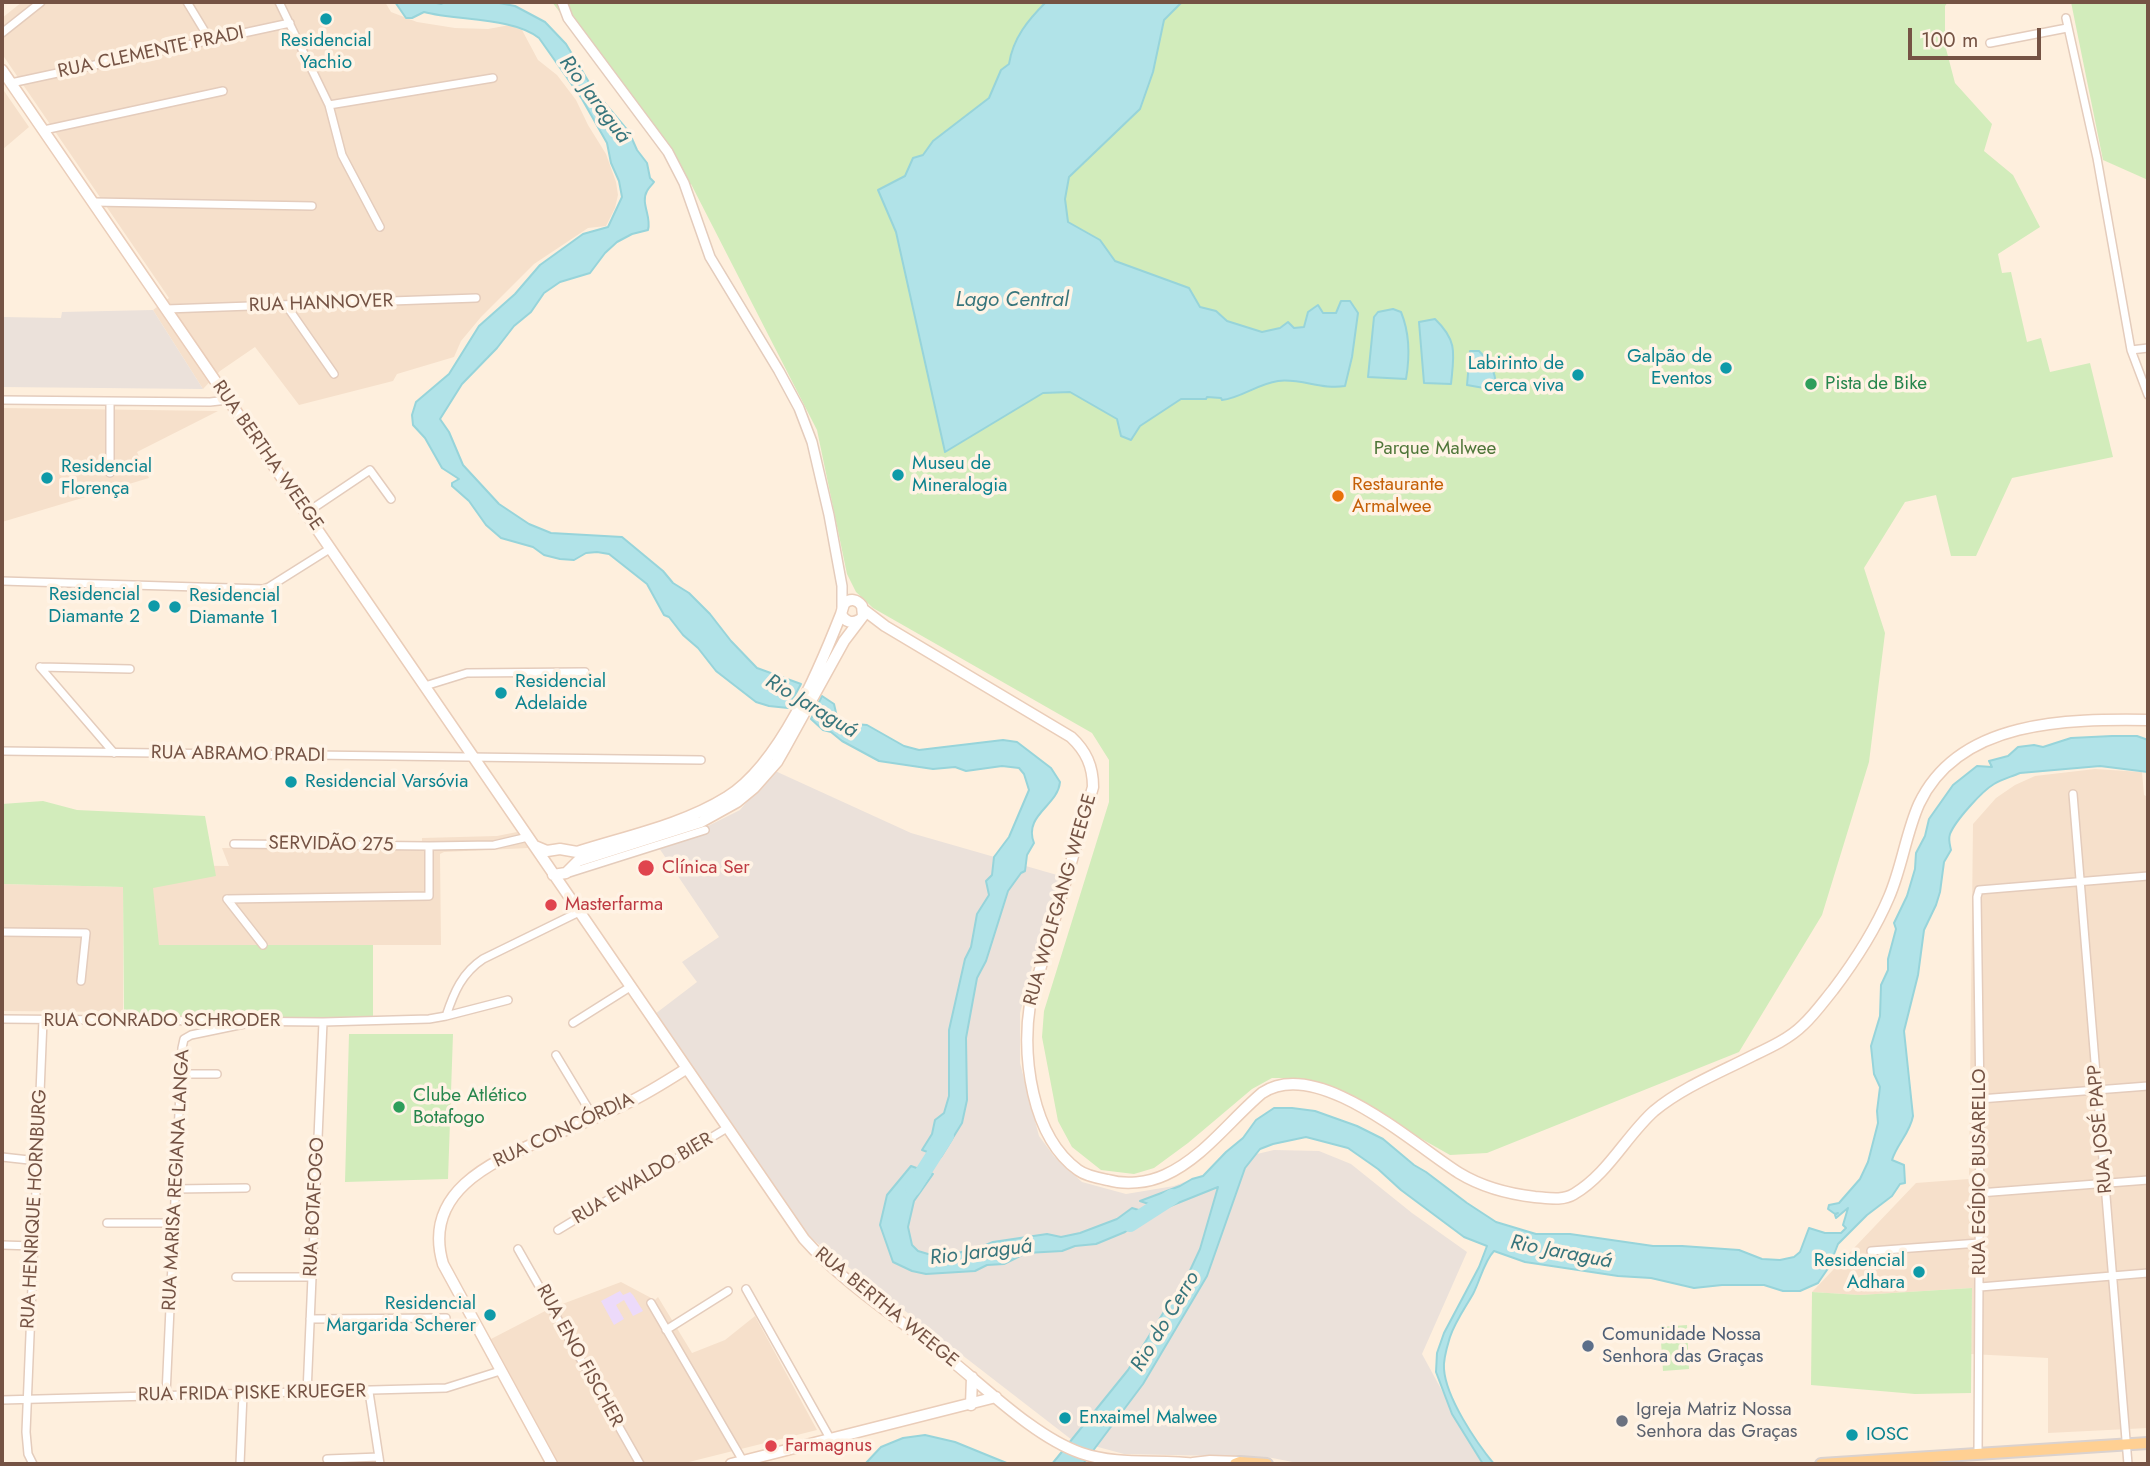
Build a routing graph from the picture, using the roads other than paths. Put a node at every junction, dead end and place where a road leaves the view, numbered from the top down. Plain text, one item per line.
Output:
1 (41, 2) edge
2 (187, 2) edge
3 (279, 2) edge
4 (562, 2) edge
5 (2066, 18) dead end
6 (290, 23) junction
7 (2067, 28) junction
8 (2, 33) edge
9 (210, 40) junction
10 (1990, 43) dead end
11 (2, 70) edge
12 (493, 78) dead end
13 (11, 83) junction
14 (223, 91) dead end
15 (329, 105) junction
16 (44, 130) junction
17 (93, 202) junction
18 (312, 206) dead end
19 (380, 227) dead end
20 (476, 298) dead end
21 (286, 305) junction
22 (166, 309) junction
23 (2148, 348) edge
24 (2131, 350) junction
25 (334, 374) dead end
26 (2148, 395) edge
27 (2, 400) edge
28 (228, 400) junction
29 (110, 402) junction
30 (110, 473) dead end
31 (391, 499) dead end
32 (306, 513) junction
33 (331, 548) junction
34 (2, 582) edge
35 (842, 586) junction
36 (841, 610) junction
37 (861, 613) junction
38 (130, 669) dead end
39 (585, 672) dead end
40 (821, 673) junction
41 (425, 686) junction
42 (795, 720) junction
43 (2148, 720) edge
44 (2, 751) edge
45 (114, 753) junction
46 (475, 758) junction
47 (701, 760) dead end
48 (2073, 794) dead end
49 (705, 830) dead end
50 (530, 840) junction
51 (234, 844) dead end
52 (429, 846) junction
53 (551, 851) junction
54 (569, 852) junction
55 (544, 862) junction
56 (570, 869) junction
57 (553, 875) junction
58 (2148, 876) edge
59 (2081, 881) junction
60 (567, 895) junction
61 (579, 912) junction
62 (2, 932) edge
63 (263, 945) dead end
64 (82, 981) dead end
65 (630, 987) junction
66 (508, 1000) dead end
67 (446, 1016) junction
68 (2, 1019) edge
69 (43, 1020) junction
70 (256, 1021) junction
71 (323, 1022) junction
72 (573, 1023) dead end
73 (556, 1055) dead end
74 (687, 1069) junction
75 (181, 1074) junction
76 (217, 1074) dead end
77 (2148, 1086) edge
78 (2097, 1089) junction
79 (1980, 1099) junction
80 (594, 1118) junction
81 (727, 1128) junction
82 (2, 1157) edge
83 (38, 1161) junction
84 (2148, 1180) edge
85 (2106, 1183) junction
86 (246, 1188) dead end
87 (175, 1189) junction
88 (1979, 1193) junction
89 (107, 1223) dead end
90 (174, 1223) junction
91 (558, 1230) dead end
92 (1979, 1243) junction
93 (2, 1245) edge
94 (33, 1246) junction
95 (519, 1249) dead end
96 (1871, 1251) dead end
97 (2148, 1273) edge
98 (2113, 1276) junction
99 (236, 1277) dead end
100 (311, 1277) junction
101 (1980, 1287) junction
102 (746, 1289) dead end
103 (728, 1291) dead end
104 (651, 1303) dead end
105 (446, 1318) dead end
106 (310, 1320) junction
107 (666, 1330) junction
108 (500, 1371) junction
109 (972, 1377) junction
110 (369, 1392) junction
111 (307, 1393) junction
112 (243, 1394) junction
113 (166, 1395) junction
114 (996, 1397) junction
115 (26, 1399) junction
116 (2, 1400) edge
117 (971, 1405) junction
118 (831, 1440) junction
119 (2148, 1443) edge
120 (2128, 1444) junction
121 (1978, 1454) junction
122 (327, 1459) dead end
123 (379, 1460) edge
124 (743, 1461) junction
125 (1923, 1461) edge
126 (1891, 1462) edge
127 (1242, 1463) edge
128 (33, 1464) edge
129 (240, 1464) edge
130 (552, 1464) edge
131 (640, 1464) edge
132 (732, 1464) edge
133 (1195, 1464) edge
134 (1267, 1464) edge
135 (1829, 1464) edge
136 (2128, 1464) edge

1 - 8 street
2 - 9 street
3 - 6 street
4 - 35 street
5 - 7 street
6 - 9 street, RUA CLEMENTE PRADI
6 - 15 street
7 - 10 street
7 - 24 street
9 - 13 street, RUA CLEMENTE PRADI
11 - 13 main road, RUA BERTHA WEEGE
12 - 15 street
13 - 16 main road, RUA BERTHA WEEGE
14 - 16 street
15 - 19 street
16 - 17 main road, RUA BERTHA WEEGE
17 - 18 street
17 - 22 main road, RUA BERTHA WEEGE
20 - 21 street, RUA HANNOVER
21 - 22 street, RUA HANNOVER
21 - 25 street
22 - 28 main road, RUA BERTHA WEEGE
23 - 24 street
24 - 26 street
27 - 29 street
28 - 29 street
28 - 32 main road, RUA BERTHA WEEGE
29 - 30 street
31 - 32 street
32 - 33 main road, RUA BERTHA WEEGE
33 - 34 street
33 - 41 main road, RUA BERTHA WEEGE
35 - 36 street
35 - 37 street, RUA WOLFGANG WEEGE
36 - 37 main road
36 - 37 main road
36 - 40 main road
37 - 40 main road
37 - 43 main road, RUA WOLFGANG WEEGE
38 - 45 street
39 - 41 street
40 - 42 main road
41 - 46 main road, RUA BERTHA WEEGE
42 - 54 main road
42 - 56 main road
44 - 45 street, RUA ABRAMO PRADI
45 - 46 street, RUA ABRAMO PRADI
46 - 47 street, RUA ABRAMO PRADI
46 - 50 main road, RUA BERTHA WEEGE
48 - 59 street, RUA JOSÉ PAPP
49 - 56 street
50 - 52 street, SERVIDÃO 275
50 - 53 main road
50 - 55 main road, RUA BERTHA WEEGE
51 - 52 street, SERVIDÃO 275
52 - 63 street
53 - 54 main road
53 - 55 main road
54 - 56 main road
55 - 57 main road, RUA BERTHA WEEGE
56 - 57 main road
56 - 60 main road
57 - 60 main road, RUA BERTHA WEEGE
58 - 59 street
59 - 78 street, RUA JOSÉ PAPP
59 - 79 street, RUA EGÍDIO BUSARELLO
60 - 61 main road, RUA BERTHA WEEGE
61 - 65 main road, RUA BERTHA WEEGE
61 - 67 street
62 - 64 street
65 - 72 street
65 - 74 main road, RUA BERTHA WEEGE
66 - 67 street, RUA CONRADO SCHRODER
67 - 71 street, RUA CONRADO SCHRODER
68 - 69 street, RUA CONRADO SCHRODER
69 - 70 street, RUA CONRADO SCHRODER
69 - 83 street, RUA HENRIQUE HORNBURG
70 - 71 street, RUA CONRADO SCHRODER
70 - 75 street, RUA MARISA REGIANA LANGA
71 - 100 street, RUA BOTAFOGO
73 - 80 street
74 - 80 main road, RUA CONCÓRDIA
74 - 81 main road, RUA BERTHA WEEGE
75 - 76 street
75 - 87 street, RUA MARISA REGIANA LANGA
77 - 78 street
78 - 79 street
78 - 85 street, RUA JOSÉ PAPP
79 - 88 street, RUA EGÍDIO BUSARELLO
80 - 108 main road, RUA CONCÓRDIA
81 - 91 street, RUA EWALDO BIER
81 - 109 main road, RUA BERTHA WEEGE
82 - 83 street
83 - 94 street, RUA HENRIQUE HORNBURG
84 - 85 street
85 - 88 street
85 - 98 street, RUA JOSÉ PAPP
86 - 87 street
87 - 90 street, RUA MARISA REGIANA LANGA
88 - 92 street, RUA EGÍDIO BUSARELLO
89 - 90 street
90 - 113 street, RUA MARISA REGIANA LANGA
92 - 96 street
92 - 101 street, RUA EGÍDIO BUSARELLO
93 - 94 street
94 - 115 street, RUA HENRIQUE HORNBURG
95 - 131 street, RUA ENO FISCHER
97 - 98 street
98 - 101 street
98 - 120 street, RUA JOSÉ PAPP
99 - 100 street
100 - 106 street, RUA BOTAFOGO
101 - 121 street, RUA EGÍDIO BUSARELLO
102 - 118 street
103 - 107 street
104 - 107 street
105 - 106 street
106 - 111 street, RUA BOTAFOGO
107 - 124 street
108 - 110 street, RUA FRIDA PISKE KRUEGER
108 - 130 main road
109 - 114 main road, RUA BERTHA WEEGE
109 - 117 main road
110 - 111 street, RUA FRIDA PISKE KRUEGER
110 - 123 street
111 - 112 street, RUA FRIDA PISKE KRUEGER
112 - 113 street, RUA FRIDA PISKE KRUEGER
112 - 129 street
113 - 115 street, RUA FRIDA PISKE KRUEGER
114 - 117 main road
114 - 133 main road, RUA BERTHA WEEGE
115 - 116 street, RUA FRIDA PISKE KRUEGER
115 - 128 street, RUA HENRIQUE HORNBURG
117 - 118 main road
118 - 124 main road
119 - 120 main road
120 - 121 main road
120 - 136 street, RUA JOSÉ PAPP
121 - 125 main road
122 - 123 street
124 - 132 main road
125 - 126 main road
126 - 135 main road
127 - 133 main road, RUA BERTHA WEEGE
127 - 134 main road

